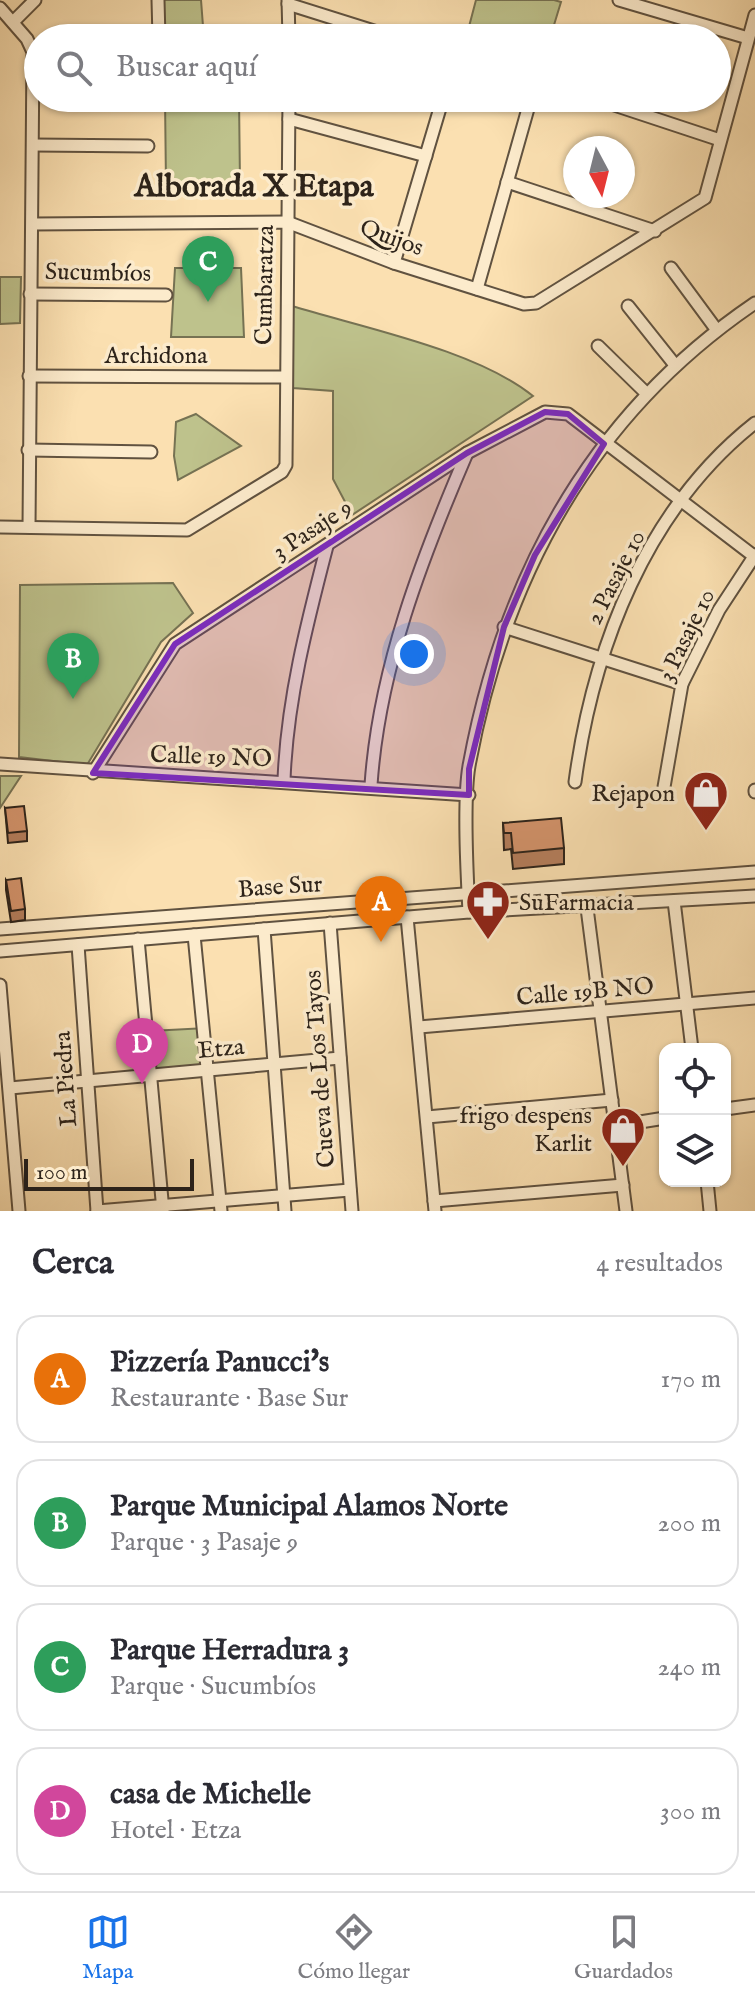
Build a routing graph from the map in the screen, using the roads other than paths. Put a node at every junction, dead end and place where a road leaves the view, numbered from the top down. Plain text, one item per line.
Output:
1 (35, 0) edge
2 (158, 0) edge
3 (619, 0) edge
4 (288, 2) edge
5 (0, 8) edge
6 (755, 15) edge
7 (13, 22) junction
8 (159, 24) edge
9 (289, 24) edge
10 (354, 24) edge
11 (700, 24) edge
12 (731, 33) edge
13 (24, 38) edge
14 (748, 38) junction
15 (731, 100) edge
16 (34, 112) edge
17 (289, 112) edge
18 (439, 112) edge
19 (527, 112) edge
20 (635, 112) edge
21 (728, 112) edge
22 (289, 119) junction
23 (720, 140) junction
24 (33, 145) junction
25 (148, 146) dead end
26 (426, 156) junction
27 (507, 182) junction
28 (287, 222) junction
29 (34, 224) junction
30 (655, 231) junction
31 (394, 263) junction
32 (671, 268) dead end
33 (477, 289) junction
34 (30, 294) junction
35 (166, 295) dead end
36 (755, 303) edge
37 (628, 306) dead end
38 (716, 329) junction
39 (598, 346) dead end
40 (675, 365) junction
41 (29, 376) junction
42 (284, 377) junction
43 (646, 393) junction
44 (755, 423) edge
45 (604, 444) junction
46 (28, 450) junction
47 (151, 452) dead end
48 (467, 453) junction
49 (682, 501) junction
50 (0, 527) edge
51 (29, 527) junction
52 (327, 546) junction
53 (755, 556) edge
54 (504, 627) junction
55 (601, 656) junction
56 (682, 684) junction
57 (0, 764) edge
58 (93, 773) junction
59 (284, 780) junction
60 (575, 782) dead end
61 (371, 785) junction
62 (664, 787) dead end
63 (469, 795) junction
64 (755, 872) edge
65 (468, 893) junction
66 (755, 896) edge
67 (674, 901) junction
68 (587, 908) junction
69 (469, 912) junction
70 (407, 917) junction
71 (330, 923) junction
72 (0, 929) edge
73 (264, 929) junction
74 (194, 935) junction
75 (138, 939) junction
76 (78, 945) junction
77 (0, 951) edge
78 (0, 985) edge
79 (755, 998) edge
80 (686, 1004) junction
81 (600, 1012) junction
82 (419, 1027) junction
83 (691, 1043) edge
84 (340, 1058) junction
85 (274, 1065) junction
86 (209, 1071) junction
87 (152, 1076) junction
88 (87, 1081) junction
89 (10, 1088) junction
90 (612, 1100) junction
91 (755, 1105) edge
92 (731, 1108) edge
93 (427, 1117) junction
94 (659, 1119) edge
95 (615, 1126) junction
96 (623, 1185) junction
97 (708, 1187) edge
98 (350, 1190) junction
99 (284, 1195) junction
100 (221, 1206) edge
101 (435, 1206) edge
102 (163, 1208) edge
103 (19, 1211) edge
104 (97, 1211) edge
105 (285, 1211) edge
106 (352, 1211) edge
107 (626, 1211) edge
108 (710, 1211) edge

1 - 7 street
2 - 8 street
3 - 11 street
4 - 9 street
4 - 10 street
5 - 7 street
6 - 14 street
7 - 13 street
12 - 14 street
14 - 15 street
16 - 24 street
17 - 22 street, Cumbaratza
18 - 26 street
19 - 27 street
20 - 23 street
21 - 23 street
22 - 26 street
22 - 28 street, Cumbaratza
23 - 30 street, Quijos
24 - 25 street
24 - 29 street
26 - 31 street
27 - 30 street
27 - 33 street
28 - 29 street, Quijos
28 - 31 street, Quijos
28 - 42 street, Cumbaratza
29 - 34 street
30 - 33 street, Quijos
31 - 33 street, Quijos
32 - 38 street
34 - 35 street, Sucumbíos
34 - 41 street
36 - 38 street
37 - 40 street
38 - 40 street
39 - 43 street
40 - 43 street
41 - 42 street, Archidona
41 - 46 street
42 - 51 street, Cumbaratza
43 - 45 street
44 - 49 street, 2 Pasaje 10
45 - 48 street, 3 Pasaje 9
45 - 49 street, 3 Pasaje 9
45 - 54 street
46 - 47 street
46 - 51 street
48 - 52 street, 3 Pasaje 9
48 - 61 street
49 - 53 street, 3 Pasaje 9
49 - 55 street, 2 Pasaje 10
50 - 51 street
52 - 58 street, 3 Pasaje 9
52 - 59 street
53 - 56 street, 3 Pasaje 10
54 - 55 street
54 - 63 street
55 - 56 street
55 - 60 street, 2 Pasaje 10
56 - 62 street, 3 Pasaje 10
57 - 58 street, Calle 19 NO
58 - 59 street, Calle 19 NO
59 - 61 street, Calle 19 NO
61 - 63 street, Calle 19 NO
63 - 65 street
64 - 65 street, Base Sur
65 - 69 street
65 - 72 street, Base Sur
66 - 67 street, Base Sur
67 - 68 street, Base Sur
67 - 80 street
68 - 69 street, Base Sur
68 - 81 street
69 - 70 street, Base Sur
70 - 71 street, Base Sur
70 - 82 street
71 - 73 street, Base Sur
71 - 84 street, Cueva de Los Tayos
73 - 74 street, Base Sur
73 - 85 street
74 - 75 street, Base Sur
74 - 86 street
75 - 76 street, Base Sur
75 - 87 street
76 - 77 street, Base Sur
76 - 88 street, La Piedra
78 - 89 street
79 - 80 street, Calle 19B NO
80 - 81 street, Calle 19B NO
80 - 83 street
81 - 82 street, Calle 19B NO
81 - 90 street
82 - 93 street
84 - 85 street, Etza
84 - 98 street, Cueva de Los Tayos
85 - 86 street, Etza
85 - 99 street
86 - 87 street, Etza
86 - 100 street
87 - 88 street, Etza
87 - 102 street
88 - 89 street, Etza
88 - 104 street, La Piedra
89 - 103 street
90 - 93 street
90 - 95 street
91 - 92 street
93 - 101 street
94 - 95 street
95 - 96 street
96 - 101 street
96 - 107 street
97 - 108 street
98 - 99 street
98 - 106 street, Cueva de Los Tayos
99 - 100 street
99 - 105 street
100 - 102 street
102 - 104 street

